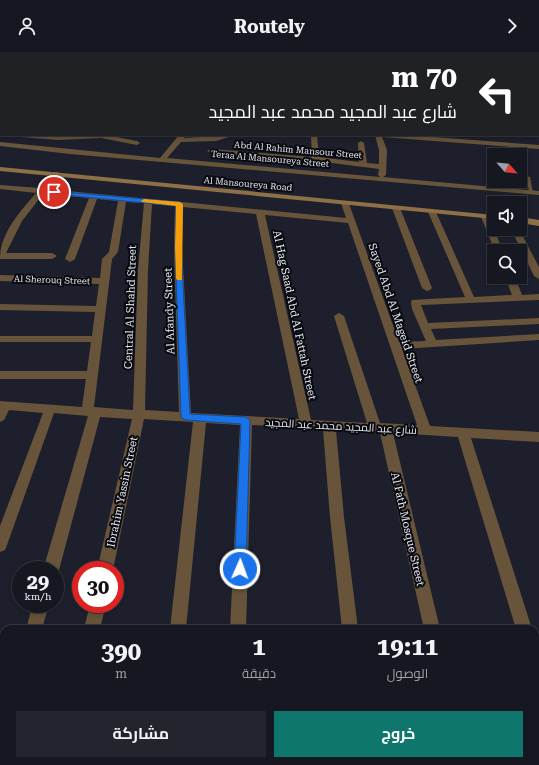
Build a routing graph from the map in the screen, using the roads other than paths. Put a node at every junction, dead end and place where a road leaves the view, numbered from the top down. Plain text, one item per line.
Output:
1 (44, 136) edge
2 (85, 136) edge
3 (314, 136) edge
4 (378, 136) edge
5 (389, 136) edge
6 (216, 137) edge
7 (139, 138) edge
8 (180, 140) edge
9 (361, 143) dead end
10 (0, 144) edge
11 (162, 144) dead end
12 (539, 147) edge
13 (211, 151) dead end
14 (70, 152) junction
15 (126, 156) junction
16 (316, 159) junction
17 (162, 160) junction
18 (0, 164) edge
19 (363, 164) junction
20 (383, 167) junction
21 (0, 169) edge
22 (55, 174) junction
23 (528, 177) dead end
24 (382, 179) junction
25 (202, 186) junction
26 (0, 187) edge
27 (502, 190) joint
28 (41, 191) junction
29 (535, 193) edge
30 (94, 196) junction
31 (122, 199) junction
32 (148, 201) junction
33 (344, 203) junction
34 (180, 204) junction
35 (396, 208) junction
36 (487, 211) edge
37 (260, 212) junction
38 (432, 212) junction
39 (527, 216) edge
40 (487, 217) edge
41 (539, 217) edge
42 (351, 221) junction
43 (527, 221) edge
44 (539, 222) edge
45 (519, 236) edge
46 (4, 237) edge
47 (0, 256) edge
48 (52, 256) dead end
49 (70, 259) dead end
50 (539, 276) edge
51 (0, 278) edge
52 (104, 281) junction
53 (513, 284) edge
54 (426, 288) dead end
55 (539, 297) edge
56 (518, 298) junction
57 (471, 300) junction
58 (0, 307) edge
59 (100, 309) junction
60 (339, 316) dead end
61 (539, 321) edge
62 (424, 326) junction
63 (539, 337) edge
64 (0, 339) edge
65 (96, 339) junction
66 (432, 343) junction
67 (395, 346) junction
68 (0, 375) edge
69 (92, 375) junction
70 (3, 406) edge
71 (50, 409) junction
72 (91, 412) junction
73 (139, 414) junction
74 (0, 417) edge
75 (192, 417) junction
76 (246, 420) junction
77 (306, 424) junction
78 (329, 425) junction
79 (380, 428) junction
80 (425, 430) junction
81 (463, 432) junction
82 (539, 437) edge
83 (0, 545) edge
84 (53, 561) edge
85 (107, 561) edge
86 (38, 613) edge
87 (96, 613) edge
88 (35, 625) edge
89 (93, 625) edge
90 (178, 625) edge
91 (238, 625) edge
92 (350, 625) edge
93 (431, 625) edge
94 (523, 625) edge

1 - 2 street
2 - 7 street
2 - 14 street
3 - 16 street
4 - 20 street
5 - 12 street
6 - 8 street
7 - 15 street
8 - 11 street
8 - 17 street
9 - 19 street
10 - 14 street, Teraa Al Mansoureya Street
13 - 16 street, Abd Al Rahim Mansour Street
14 - 15 street, Teraa Al Mansoureya Street
15 - 17 street, Teraa Al Mansoureya Street
16 - 19 street, Abd Al Rahim Mansour Street
17 - 24 street, Teraa Al Mansoureya Street
18 - 25 main road, Al Mansoureya Road
19 - 20 street, Abd Al Rahim Mansour Street
20 - 24 street
21 - 22 main road, Al Mansoureya Road
22 - 25 main road, Al Mansoureya Road
22 - 28 street
23 - 29 lane
24 - 27 street, Teraa Al Mansoureya Street
25 - 33 main road, Al Mansoureya Road
25 - 36 main road, Al Mansoureya Road
26 - 28 street
27 - 29 street, Teraa Al Mansoureya Street
28 - 30 street
28 - 46 street
30 - 31 street
30 - 49 street
31 - 32 street
31 - 52 street
32 - 34 street
32 - 73 street, Central Al Shahd Street
33 - 35 main road, Al Mansoureya Road
33 - 42 street, Sayed Abd Al Mageid Street
34 - 37 street
34 - 75 street, Al Afandy Street
35 - 38 main road, Al Mansoureya Road
35 - 54 street
37 - 42 street
37 - 77 street, Al Hag Saad Abd Al Fattah Street
38 - 40 main road, Al Mansoureya Road
38 - 57 street
39 - 41 main road
42 - 67 street, Sayed Abd Al Mageid Street
43 - 44 main road
45 - 50 street
46 - 47 street
47 - 48 street
51 - 52 street, Al Sherouq Street
52 - 59 street
53 - 56 street
55 - 56 street
56 - 57 street
57 - 62 street
58 - 59 street
59 - 65 street
60 - 79 street, Al Fath Mosque Street
61 - 62 street
62 - 66 street
63 - 66 street
64 - 65 street
65 - 69 street
66 - 67 street
67 - 80 street, Sayed Abd Al Mageid Street
68 - 69 street
69 - 72 street
70 - 71 street, شارع عبد المجيد محمد عبد المجيد
70 - 74 street
71 - 72 street, شارع عبد المجيد محمد عبد المجيد
71 - 83 street
72 - 73 street, شارع عبد المجيد محمد عبد المجيد
72 - 84 street
73 - 75 street, شارع عبد المجيد محمد عبد المجيد
73 - 85 street, Ibrahim Yassin Street
75 - 76 street, شارع عبد المجيد محمد عبد المجيد
75 - 90 street, Al Afandy Street
76 - 77 street, شارع عبد المجيد محمد عبد المجيد
76 - 91 street
77 - 78 street, شارع عبد المجيد محمد عبد المجيد
78 - 79 street, شارع عبد المجيد محمد عبد المجيد
78 - 92 street
79 - 80 street, شارع عبد المجيد محمد عبد المجيد
79 - 93 street, Al Fath Mosque Street
80 - 81 street, شارع عبد المجيد محمد عبد المجيد
81 - 82 street, شارع عبد المجيد محمد عبد المجيد
81 - 94 street
86 - 88 street
87 - 89 street

